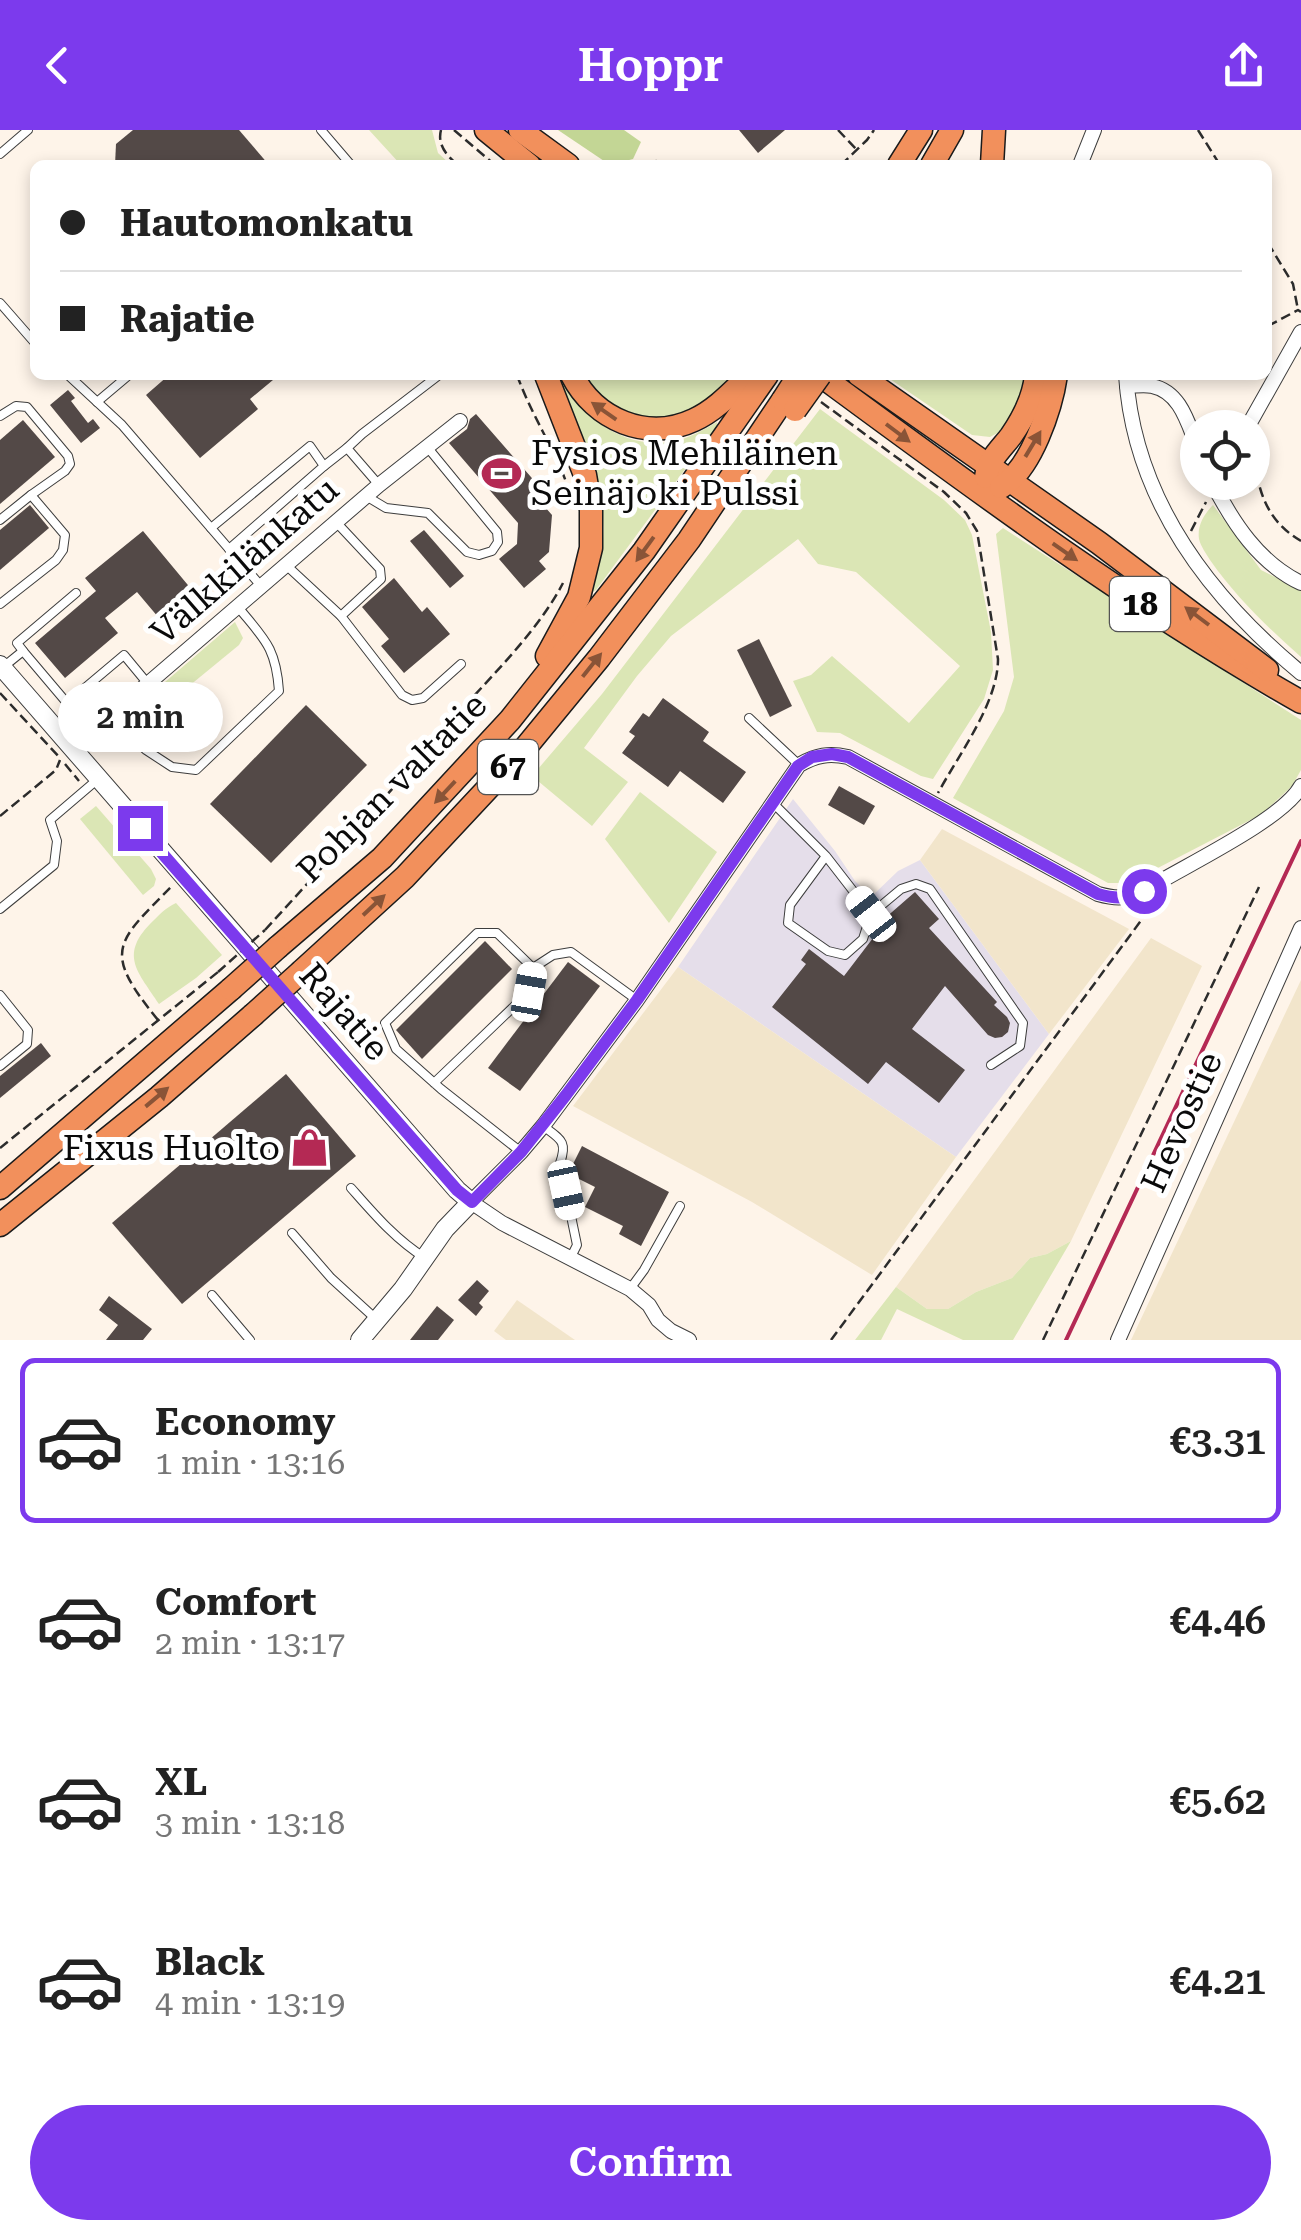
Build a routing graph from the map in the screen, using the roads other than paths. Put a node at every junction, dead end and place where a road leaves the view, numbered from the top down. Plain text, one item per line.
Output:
1 (28, 130) edge
2 (321, 130) edge
3 (486, 130) edge
4 (520, 130) edge
5 (921, 130) edge
6 (952, 130) edge
7 (994, 130) edge
8 (1094, 130) edge
9 (0, 154) edge
10 (346, 160) edge
11 (523, 160) edge
12 (561, 160) edge
13 (902, 160) edge
14 (935, 160) edge
15 (992, 160) edge
16 (1082, 160) edge
17 (0, 303) edge
18 (1301, 332) edge
19 (30, 337) edge
20 (74, 380) edge
21 (123, 380) edge
22 (433, 380) edge
23 (548, 380) edge
24 (575, 380) edge
25 (757, 380) edge
26 (759, 380) edge
27 (867, 380) edge
28 (1036, 380) edge
29 (1055, 380) edge
30 (1127, 380) edge
31 (806, 391) edge
32 (98, 402) junction
33 (1182, 410) edge
34 (1257, 410) edge
35 (0, 416) edge
36 (460, 420) dead end
37 (428, 446) junction
38 (347, 448) junction
39 (324, 466) junction
40 (987, 466) junction
41 (1010, 482) junction
42 (379, 485) junction
43 (32, 495) junction
44 (366, 496) junction
45 (985, 497) junction
46 (1224, 500) edge
47 (0, 520) edge
48 (336, 522) junction
49 (211, 528) junction
50 (229, 549) junction
51 (286, 565) junction
52 (1301, 582) edge
53 (261, 586) junction
54 (76, 593) dead end
55 (0, 604) edge
56 (238, 606) junction
57 (341, 616) junction
58 (23, 651) junction
59 (461, 664) dead end
60 (1, 666) edge
61 (1301, 673) edge
62 (148, 684) junction
63 (78, 694) junction
64 (1301, 700) edge
65 (749, 718) dead end
66 (106, 720) junction
67 (510, 720) junction
68 (72, 749) junction
69 (798, 766) junction
70 (98, 778) junction
71 (1301, 786) edge
72 (772, 802) junction
73 (826, 856) junction
74 (0, 909) edge
75 (871, 914) junction
76 (1301, 928) edge
77 (533, 968) junction
78 (224, 980) junction
79 (0, 995) edge
80 (637, 1000) junction
81 (990, 1065) dead end
82 (0, 1066) edge
83 (434, 1083) junction
84 (543, 1126) junction
85 (521, 1152) junction
86 (0, 1170) edge
87 (0, 1188) edge
88 (351, 1188) dead end
89 (472, 1202) junction
90 (680, 1206) dead end
91 (0, 1225) edge
92 (292, 1234) dead end
93 (425, 1258) junction
94 (570, 1260) junction
95 (630, 1289) junction
96 (212, 1295) dead end
97 (378, 1320) junction
98 (250, 1340) edge
99 (360, 1340) edge
100 (689, 1340) edge
101 (1118, 1340) edge

1 - 9 lane
2 - 10 lane
3 - 11 highway
4 - 12 highway
5 - 13 highway
6 - 14 highway
7 - 15 highway
8 - 16 street
17 - 19 lane
18 - 34 street
20 - 32 lane
21 - 32 lane
22 - 38 lane
23 - 67 highway
25 -> 24 highway
26 -> 67 highway, Pohjan valtatie / 67
27 - 40 highway, 18
28 - 40 highway
41 -> 29 highway
30 - 33 street
30 - 61 street
31 -> 45 highway, 18
91 -> 31 highway, Pohjan valtatie / 67, bridge
32 - 49 lane
35 - 43 lane
36 - 37 street, Välkkilänkatu
37 - 42 street, Välkkilänkatu
37 - 44 lane
38 - 39 lane
38 - 42 lane
39 - 49 lane
39 - 50 lane
40 - 41 highway, 18
40 - 45 highway
41 - 45 highway
64 -> 41 highway, 18
42 - 44 street, Välkkilänkatu
43 - 47 lane
43 - 55 lane
44 - 48 street, Välkkilänkatu
45 -> 64 highway, 18
46 - 52 street
48 - 51 street, Välkkilänkatu
48 - 57 lane
49 - 50 lane
50 - 53 lane
51 - 53 street, Välkkilänkatu
51 - 57 lane
53 - 56 street, Välkkilänkatu
54 - 58 lane
56 - 62 street, Välkkilänkatu
56 - 66 lane
57 - 59 lane
58 - 60 lane
58 - 63 lane
60 - 68 street, Rajatie
62 - 63 lane
62 - 66 street, Välkkilänkatu
63 - 66 lane
65 - 69 lane
66 - 68 street, Välkkilänkatu
67 -> 78 highway, Pohjan valtatie / 67, bridge
68 - 70 street, Rajatie
69 - 71 street
69 - 72 street
70 - 74 lane
70 - 89 street, Rajatie
72 - 73 lane
72 - 80 street
73 - 75 lane
73 - 75 lane
75 - 81 lane
76 - 101 street, Hevostie
77 - 80 lane
77 - 83 lane
77 - 83 lane
78 - 86 highway
78 - 87 highway, Pohjan valtatie / 67
79 - 82 lane
80 - 84 street
83 - 85 lane
84 - 85 street
84 - 94 lane
85 - 89 street
88 - 93 lane
89 - 93 street
89 - 94 street, Rajatie
90 - 95 lane
92 - 97 lane
93 - 97 street
94 - 95 street, Rajatie
95 - 100 street, Rajatie
96 - 98 lane
97 - 99 street

